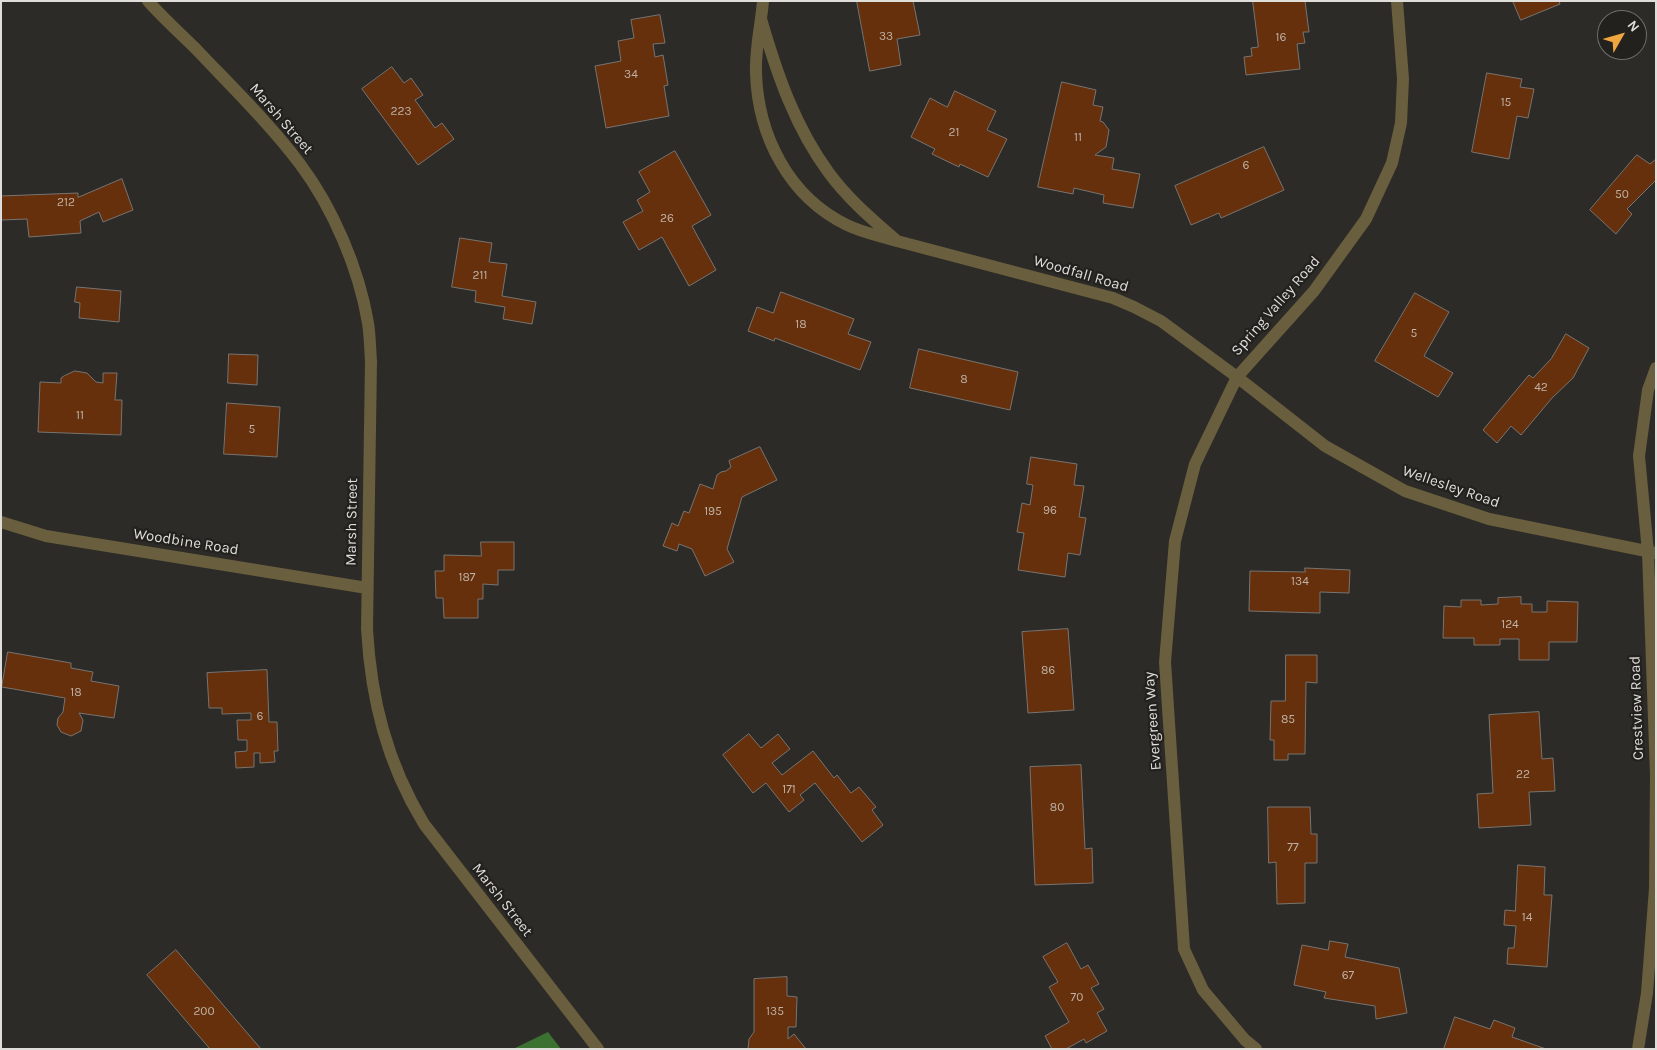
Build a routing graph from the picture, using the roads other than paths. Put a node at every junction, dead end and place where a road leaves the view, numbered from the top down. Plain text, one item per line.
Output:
1 (148, 1) edge
2 (763, 1) edge
3 (1397, 1) edge
4 (761, 20) junction
5 (897, 241) junction
6 (1656, 368) edge
7 (1237, 377) junction
8 (1, 522) edge
9 (1652, 553) edge
10 (367, 588) junction
11 (598, 1049) edge
12 (1256, 1049) edge
13 (1638, 1049) edge

1 - 10 street, Marsh Street
2 - 4 street, Woodfall Road
3 - 7 street, Spring Valley Road
4 - 5 street, Woodfall Road
4 - 5 street, Woodfall Road
5 - 7 street, Woodfall Road
6 - 9 street, Crestview Road
7 - 9 street, Wellesley Road
7 - 12 street, Evergreen Way
8 - 10 street, Woodbine Road
9 - 13 street, Crestview Road
10 - 11 street, Marsh Street

